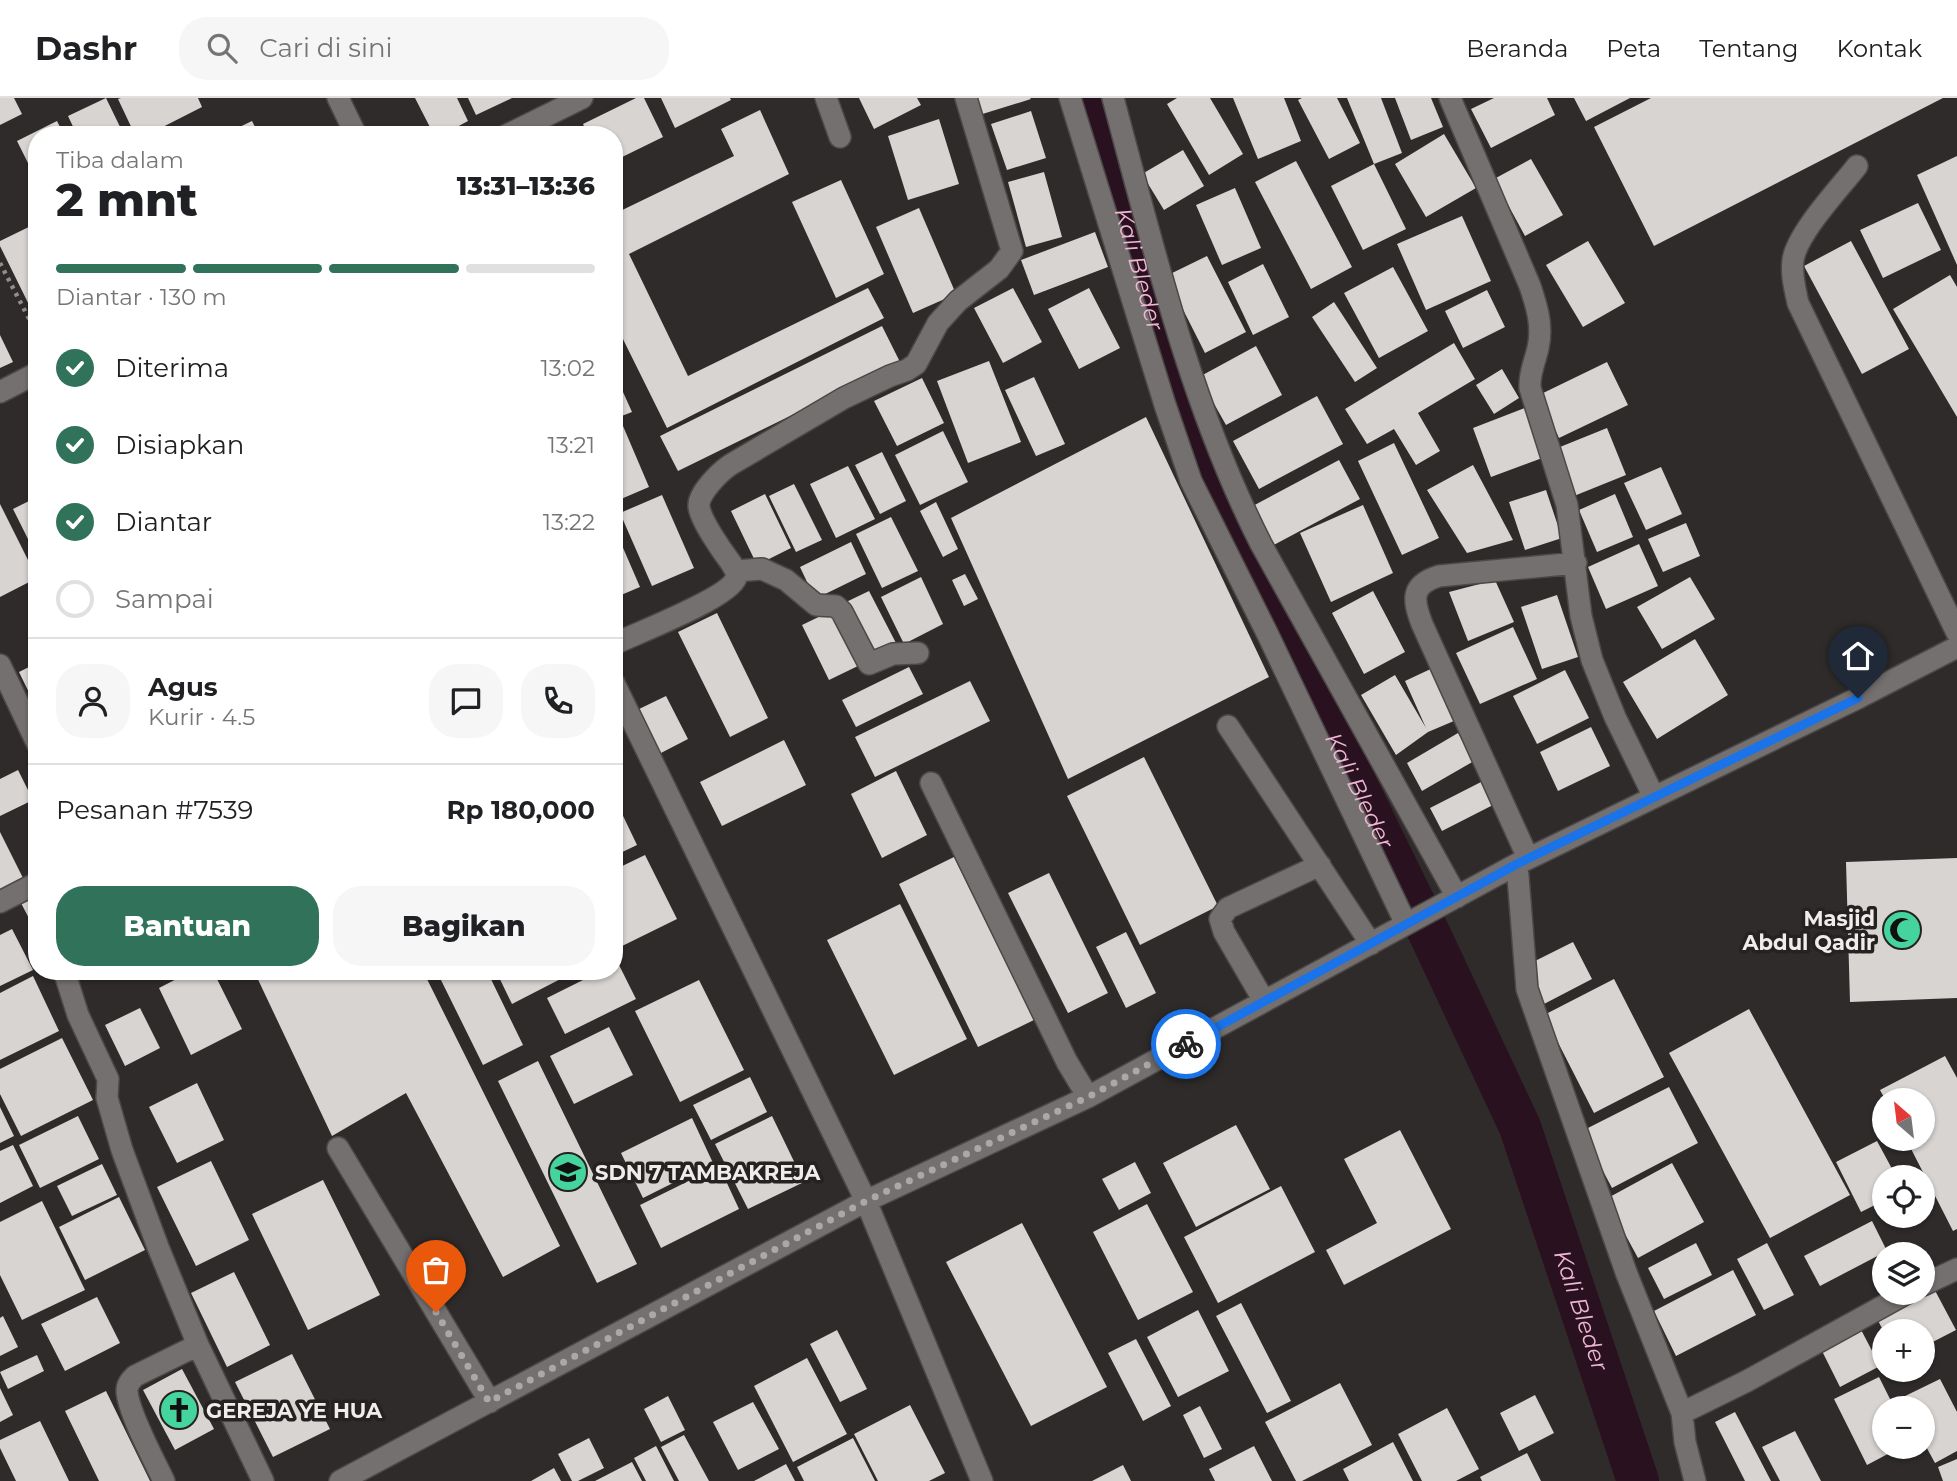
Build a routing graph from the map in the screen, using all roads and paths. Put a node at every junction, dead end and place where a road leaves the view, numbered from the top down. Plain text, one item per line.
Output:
1 (338, 98) edge
2 (582, 98) edge
3 (826, 98) edge
4 (966, 98) edge
5 (1070, 98) edge
6 (1113, 98) edge
7 (1450, 98) edge
8 (352, 126) edge
9 (526, 126) edge
10 (839, 137) dead end
11 (1857, 166) dead end
12 (0, 263) edge
13 (28, 317) edge
14 (28, 378) edge
15 (0, 392) edge
16 (1576, 563) junction
17 (736, 571) junction
18 (1957, 633) edge
19 (623, 640) edge
20 (1957, 647) edge
21 (918, 653) dead end
22 (0, 665) edge
23 (623, 702) edge
24 (28, 724) edge
25 (1228, 726) dead end
26 (931, 783) dead end
27 (1654, 797) junction
28 (1522, 861) junction
29 (1320, 866) junction
30 (28, 888) edge
31 (1455, 898) junction
32 (0, 902) edge
33 (1410, 922) junction
34 (1371, 944) junction
35 (67, 980) edge
36 (1264, 1001) junction
37 (1088, 1097) junction
38 (338, 1148) dead end
39 (866, 1201) junction
40 (1957, 1269) edge
41 (1935, 1279) edge
42 (1885, 1305) edge
43 (198, 1345) junction
44 (489, 1402) junction
45 (1682, 1413) junction
46 (164, 1481) edge
47 (263, 1481) edge
48 (340, 1481) edge
49 (982, 1481) edge
50 (1695, 1481) edge

1 - 8 street
2 - 9 street
3 - 10 street
4 - 17 street
5 - 33 street
6 - 31 street
7 - 16 street
11 - 18 street
12 - 13 path
14 - 15 street
16 - 27 street
16 - 28 street
17 - 19 street
17 - 21 street
20 - 27 street
22 - 24 street
23 - 39 street
25 - 29 street
26 - 37 street
27 - 28 street
28 - 31 street
28 - 45 street
29 - 34 street
29 - 36 street
30 - 32 street
31 - 33 street
33 - 34 street
34 - 36 street
35 - 43 street
36 - 37 street
37 - 39 street
38 - 44 street
39 - 44 street
39 - 49 street
40 - 41 street
42 - 45 street
43 - 46 street
43 - 47 street
44 - 48 street
45 - 50 street

